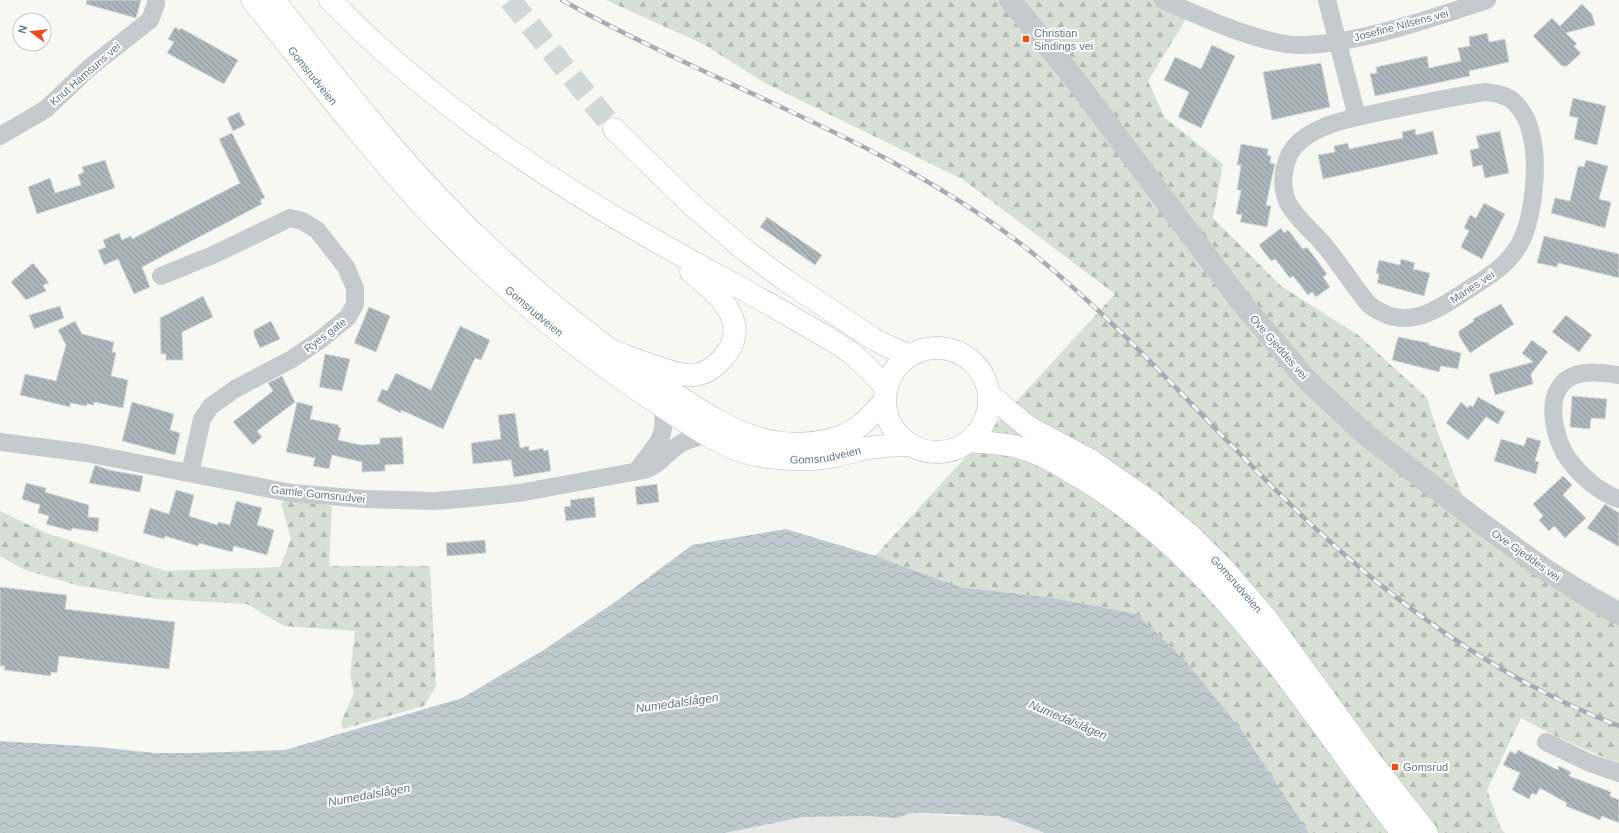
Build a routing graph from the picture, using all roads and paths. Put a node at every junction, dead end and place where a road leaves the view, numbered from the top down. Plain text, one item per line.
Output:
1 (156, 0) edge
2 (252, 0) edge
3 (274, 0) edge
4 (330, 0) edge
5 (1163, 0) edge
6 (1327, 0) edge
7 (1487, 0) edge
8 (1010, 1) edge
9 (1337, 41) junction
10 (1357, 116) junction
11 (614, 129) tunnel mouth
12 (0, 136) edge
13 (643, 234) junction
14 (161, 276) dead end
15 (612, 351) junction
16 (909, 356) junction
17 (1619, 375) edge
18 (886, 394) junction
19 (989, 394) junction
20 (662, 406) junction
21 (707, 434) junction
22 (970, 441) junction
23 (0, 442) edge
24 (910, 445) junction
25 (638, 470) junction
26 (190, 473) junction
27 (1619, 499) edge
28 (1619, 614) edge
29 (1546, 742) dead end
30 (1619, 773) edge
31 (1402, 833) edge
32 (1427, 833) edge

1 - 12 street, Knut Hamsuns vei
2 - 20 main road, Gomsrudveien
3 - 15 main road, Gomsrudveien
4 - 13 main road
5 - 9 street, Josefine Nilsens vei
6 - 9 street
7 - 9 street, Josefine Nilsens vei
8 - 28 street, Ove Gjeddes vei
9 - 10 street
10 - 10 street, Maries vei
11 - 16 main road
13 - 15 main road
13 - 18 main road
14 - 26 street, Ryes gate
15 - 18 main road, Gomsrudveien
16 - 18 main road
16 - 19 main road
17 - 27 street
18 - 24 main road
19 - 22 main road
19 - 32 main road, Gomsrudveien
20 - 21 main road, Gomsrudveien
20 - 25 street
21 - 24 main road, Gomsrudveien
21 - 25 street, Gamle Gomsrudvei
22 - 24 main road
22 - 31 main road, Gomsrudveien
23 - 26 street, Gamle Gomsrudvei
25 - 26 street, Gamle Gomsrudvei
29 - 30 street

